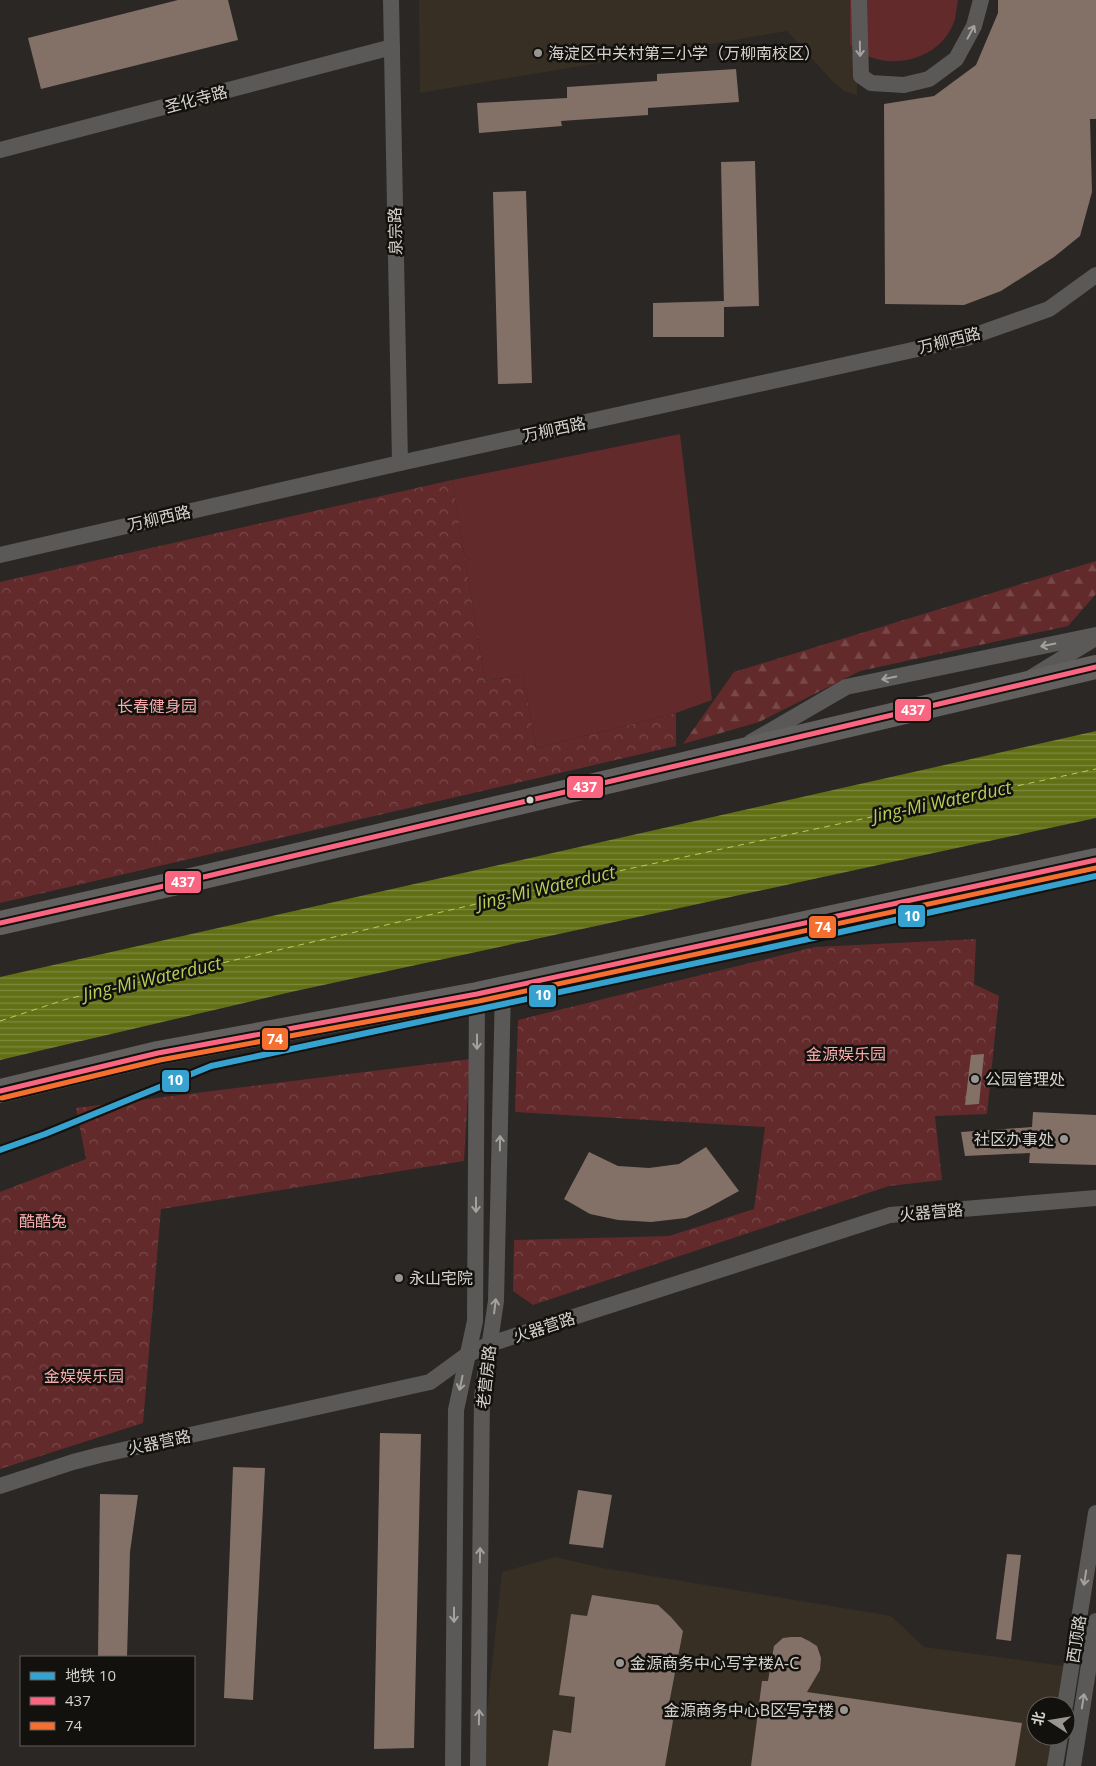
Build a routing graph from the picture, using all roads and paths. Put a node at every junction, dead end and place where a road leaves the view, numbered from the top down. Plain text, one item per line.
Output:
1 (392, 0) edge
2 (859, 0) edge
3 (981, 0) edge
4 (392, 48) junction
5 (0, 150) edge
6 (1096, 275) edge
7 (400, 463) junction
8 (0, 555) edge
9 (1096, 636) edge
10 (1096, 667) edge
11 (1016, 686) junction
12 (733, 753) junction
13 (1096, 860) edge
14 (0, 923) edge
15 (503, 988) junction
16 (477, 994) junction
17 (0, 1091) edge
18 (1096, 1198) edge
19 (490, 1344) junction
20 (467, 1356) junction
21 (0, 1486) edge
22 (1096, 1513) edge
23 (1096, 1621) edge
24 (1067, 1696) edge
25 (1058, 1746) edge
26 (453, 1766) edge
27 (478, 1766) edge
28 (1055, 1766) edge
29 (1073, 1766) edge

1 - 4 street, 泉宗路
2 -> 3 street
4 - 5 street, 圣化寺路
4 - 7 street, 泉宗路
6 - 7 street, 万柳西路
7 - 8 street, 万柳西路
9 - 11 street
9 -> 12 street
10 - 11 highway
11 - 12 highway
12 - 14 highway
13 - 15 highway
15 - 16 highway
19 -> 15 street, 老营房路
16 - 17 highway
16 -> 20 street, 老营房路
18 - 19 street, 火器营路
19 - 20 street, 火器营路
27 -> 19 street, 老营房路
20 - 21 street, 火器营路
20 -> 26 street, 老营房路
22 -> 24 street, 西顶路
29 -> 23 street, 西顶路
25 - 28 street

